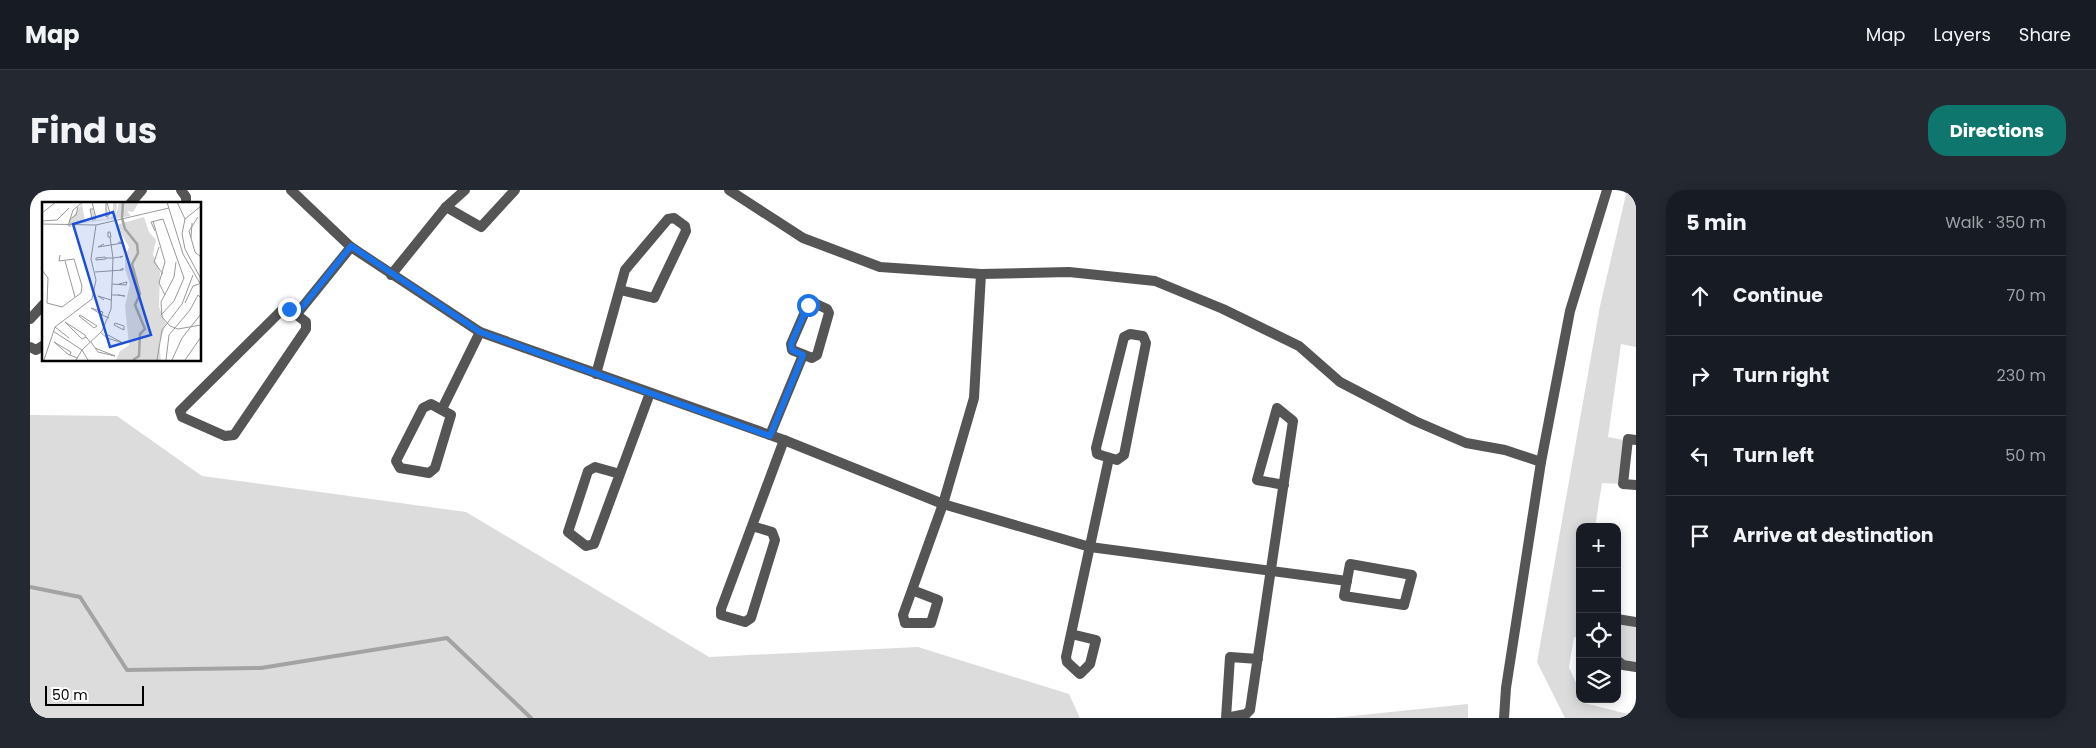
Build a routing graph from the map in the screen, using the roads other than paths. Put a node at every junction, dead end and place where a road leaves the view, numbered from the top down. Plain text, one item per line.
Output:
1 (142, 190) edge
2 (181, 190) edge
3 (292, 190) edge
4 (465, 190) edge
5 (515, 190) edge
6 (729, 190) edge
7 (1607, 190) edge
8 (132, 202) edge
9 (186, 202) edge
10 (446, 207) junction
11 (351, 246) junction
12 (981, 274) junction
13 (391, 275) junction
14 (620, 290) junction
15 (42, 306) edge
16 (296, 315) junction
17 (30, 320) edge
18 (480, 332) junction
19 (42, 346) edge
20 (30, 347) edge
21 (803, 355) junction
22 (596, 374) junction
23 (650, 393) junction
24 (442, 409) junction
25 (770, 436) junction
26 (784, 440) junction
27 (1636, 440) edge
28 (1109, 458) junction
29 (1540, 462) junction
30 (620, 474) junction
31 (1284, 485) junction
32 (1636, 485) edge
33 (944, 504) junction
34 (752, 526) junction
35 (1090, 547) junction
36 (1271, 571) junction
37 (1347, 581) junction
38 (912, 590) dead end
39 (1621, 620) edge
40 (1636, 622) edge
41 (1071, 634) dead end
42 (1258, 659) junction
43 (1621, 663) edge
44 (1636, 667) edge
45 (1504, 718) edge

1 - 8 street
2 - 9 street
3 - 11 street
4 - 10 street
5 - 10 street
6 - 12 street
7 - 29 street
10 - 13 street
11 - 13 street
11 - 16 street
12 - 29 street
12 - 33 street
13 - 18 street
14 - 14 street
14 - 22 street
15 - 17 street
16 - 16 street
18 - 22 street
18 - 24 street
19 - 20 street
21 - 21 street
21 - 25 street
22 - 23 street
23 - 25 street
23 - 30 street
24 - 24 street
25 - 26 street
26 - 33 street
26 - 34 street
27 - 32 street
28 - 28 street
28 - 35 street
29 - 45 street
30 - 30 street
31 - 31 street
31 - 36 street
33 - 35 street
33 - 38 street
34 - 34 street
35 - 36 street
35 - 41 street
36 - 37 street
36 - 42 street
37 - 37 street
39 - 40 street
42 - 42 street
43 - 44 street

